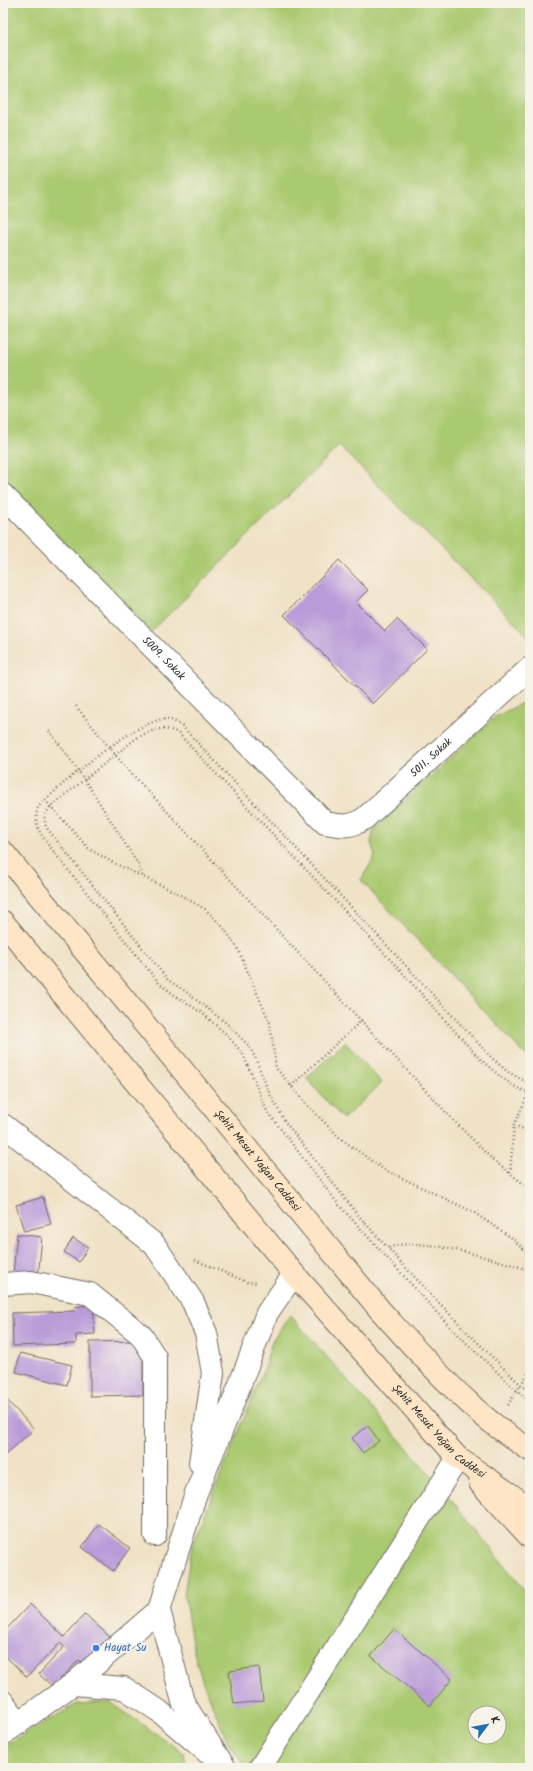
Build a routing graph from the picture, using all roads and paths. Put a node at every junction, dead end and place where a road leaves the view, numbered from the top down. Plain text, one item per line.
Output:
1 (3, 495) edge
2 (530, 668) edge
3 (76, 706) dead end
4 (49, 730) dead end
5 (110, 748) junction
6 (116, 755) junction
7 (79, 771) junction
8 (84, 780) junction
9 (45, 800) junction
10 (51, 806) junction
11 (325, 823) joint
12 (3, 852) edge
13 (143, 877) junction
14 (3, 922) edge
15 (362, 1020) junction
16 (530, 1084) edge
17 (291, 1086) junction
18 (530, 1092) edge
19 (514, 1124) junction
20 (4, 1127) edge
21 (530, 1132) edge
22 (510, 1173) junction
23 (530, 1189) edge
24 (389, 1248) junction
25 (530, 1254) edge
26 (190, 1258) dead end
27 (530, 1270) edge
28 (290, 1281) junction
29 (3, 1284) edge
30 (530, 1370) edge
31 (521, 1384) junction
32 (517, 1390) junction
33 (530, 1391) edge
34 (530, 1401) edge
35 (495, 1425) junction
36 (530, 1450) edge
37 (458, 1458) junction
38 (196, 1494) junction
39 (530, 1508) edge
40 (155, 1535) dead end
41 (530, 1538) edge
42 (159, 1610) junction
43 (73, 1684) junction
44 (3, 1702) edge
45 (11, 1728) edge
46 (223, 1768) edge
47 (260, 1768) edge

1 - 11 street, 5009. Sokak
2 - 11 street, 5011. Sokak
3 - 5 path
4 - 7 path
5 - 6 path
5 - 7 path
5 - 16 path
6 - 8 path
6 - 15 path
6 - 18 path
7 - 8 path
7 - 9 path
8 - 10 path
8 - 13 path
9 - 10 path
9 - 32 path
10 - 13 path
10 - 24 path
12 - 35 main road, Şehit Mesut Yağan Caddesi
13 - 17 path
14 - 28 main road, Şehit Mesut Yağan Caddesi
15 - 17 path
15 - 22 path
17 - 25 path
18 - 19 path
19 - 21 path
19 - 22 path
20 - 38 street
22 - 23 path
24 - 27 path
24 - 31 path
26 - 28 path
28 - 37 main road, Şehit Mesut Yağan Caddesi
28 - 38 street
29 - 40 street
30 - 31 path
31 - 32 path
31 - 33 path
32 - 34 path
32 - 35 path
35 - 36 main road, Şehit Mesut Yağan Caddesi
37 - 39 main road, Şehit Mesut Yağan Caddesi
37 - 41 main road
37 - 47 street
38 - 42 street
42 - 43 street
42 - 46 street
43 - 45 street
43 - 46 street
44 - 45 street

